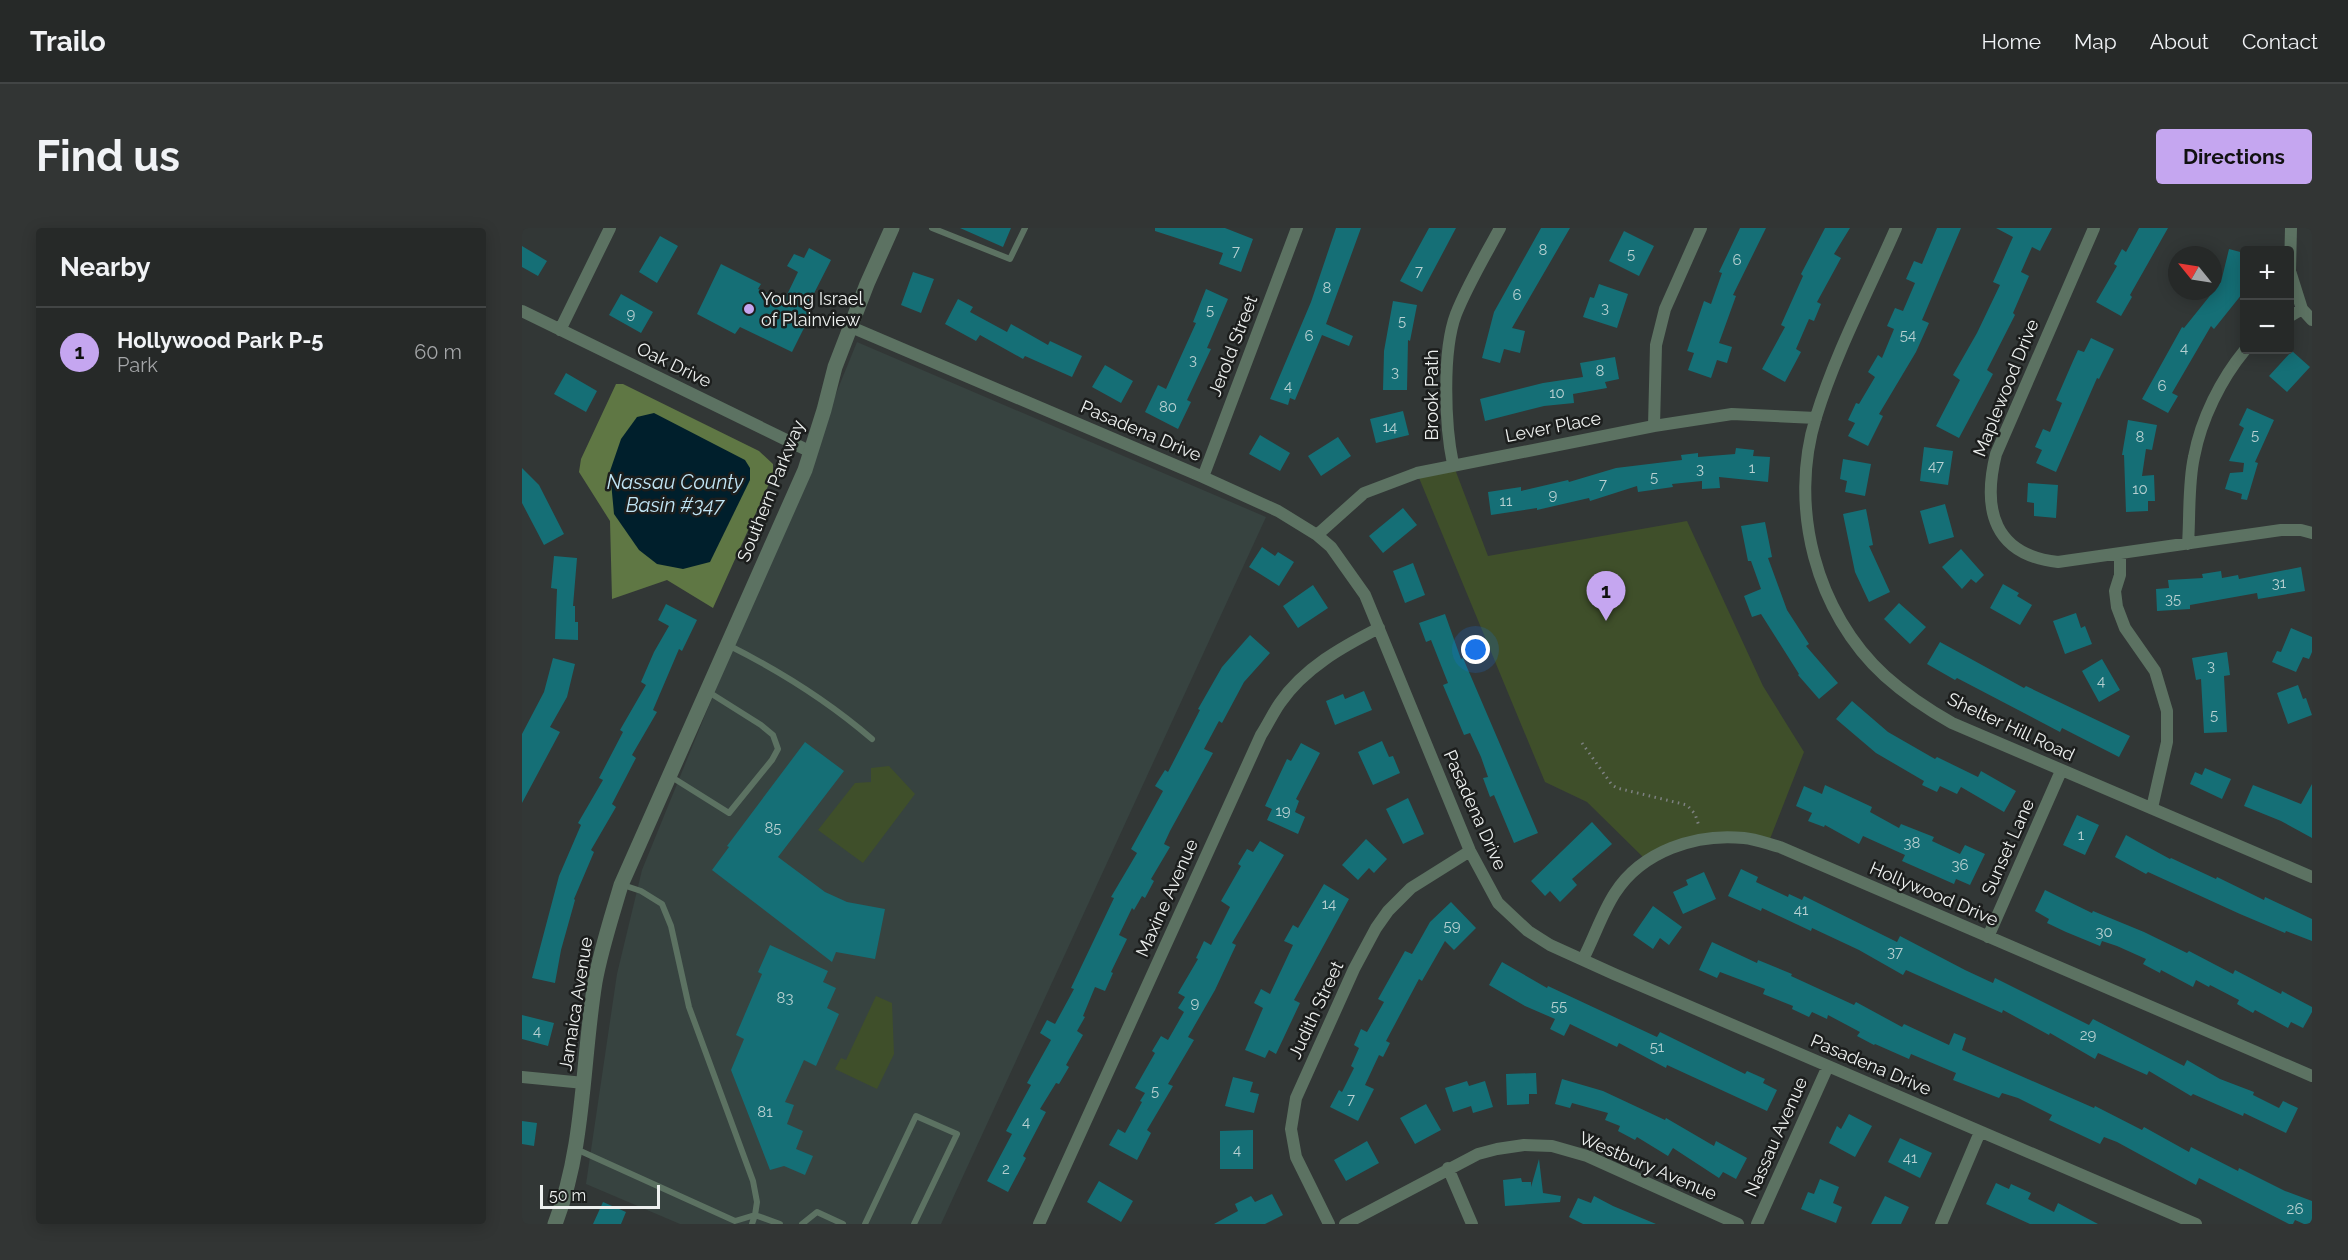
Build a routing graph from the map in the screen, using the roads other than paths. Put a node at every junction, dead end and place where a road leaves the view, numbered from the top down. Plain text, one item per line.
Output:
1 (610, 228) edge
2 (892, 228) edge
3 (932, 228) edge
4 (1025, 228) edge
5 (1297, 228) edge
6 (1500, 228) edge
7 (1701, 228) edge
8 (1896, 228) edge
9 (2094, 228) edge
10 (2291, 228) edge
11 (2302, 309) junction
12 (522, 311) edge
13 (2294, 313) edge
14 (2312, 320) edge
15 (851, 327) junction
16 (560, 330) junction
17 (2242, 354) edge
18 (1816, 418) junction
19 (1654, 426) junction
20 (809, 451) junction
21 (1453, 464) junction
22 (1203, 477) junction
23 (2312, 533) edge
24 (1317, 535) junction
25 (2188, 544) junction
26 (2120, 553) junction
27 (1379, 628) junction
28 (728, 645) junction
29 (707, 691) junction
30 (872, 739) dead end
31 (672, 770) junction
32 (2061, 771) junction
33 (2152, 808) junction
34 (1470, 851) junction
35 (2312, 877) edge
36 (621, 885) junction
37 (1988, 937) junction
38 (1583, 959) junction
39 (1828, 1066) junction
40 (2312, 1076) edge
41 (522, 1077) edge
42 (584, 1083) junction
43 (1980, 1131) junction
44 (575, 1149) junction
45 (1448, 1168) junction
46 (755, 1215) junction
47 (555, 1224) edge
48 (752, 1224) edge
49 (780, 1224) edge
50 (802, 1224) edge
51 (843, 1224) edge
52 (865, 1224) edge
53 (914, 1224) edge
54 (1039, 1224) edge
55 (1329, 1224) edge
56 (1346, 1224) edge
57 (1472, 1224) edge
58 (1738, 1224) edge
59 (1757, 1224) edge
60 (1941, 1224) edge
61 (2196, 1224) edge

1 - 16 street
2 - 15 street, Southern Parkway
3 - 4 lane
5 - 22 street, Jerold Street
6 - 21 street, Brook Path
7 - 19 street
8 - 18 street, Shelter Hill Road
9 - 26 street, Maplewood Drive
10 - 11 street
11 - 13 street
11 - 14 street
12 - 16 street, Oak Drive
15 - 20 street, Southern Parkway
15 - 22 street, Pasadena Drive
16 - 20 street, Oak Drive
17 - 25 street
18 - 19 street, Lever Place
18 - 32 street, Shelter Hill Road
19 - 21 street, Lever Place
20 - 28 street, Southern Parkway
21 - 24 street, Lever Place
22 - 24 street, Pasadena Drive
23 - 25 street, Maplewood Drive
24 - 27 street, Pasadena Drive
25 - 26 street, Maplewood Drive
26 - 33 street
27 - 34 street, Pasadena Drive
27 - 54 street, Maxine Avenue
28 - 29 street, Southern Parkway
28 - 30 lane
29 - 31 street, Southern Parkway
29 - 31 lane
31 - 36 street, Jamaica Avenue
32 - 33 street, Shelter Hill Road
32 - 37 street, Sunset Lane
33 - 35 street, Shelter Hill Road
34 - 38 street, Pasadena Drive
34 - 55 street, Judith Street
36 - 42 street, Jamaica Avenue
36 - 46 lane
37 - 38 street, Hollywood Drive
37 - 40 street, Hollywood Drive
38 - 39 street, Pasadena Drive
39 - 43 street, Pasadena Drive
39 - 59 street, Nassau Avenue
41 - 42 street
42 - 44 street, Jamaica Avenue
43 - 60 street
43 - 61 street, Pasadena Drive
44 - 46 lane
44 - 47 street, Jamaica Avenue
45 - 56 street, Westbury Avenue
45 - 57 street
45 - 58 street, Westbury Avenue
46 - 48 lane
46 - 49 lane
50 - 51 lane
52 - 53 lane

